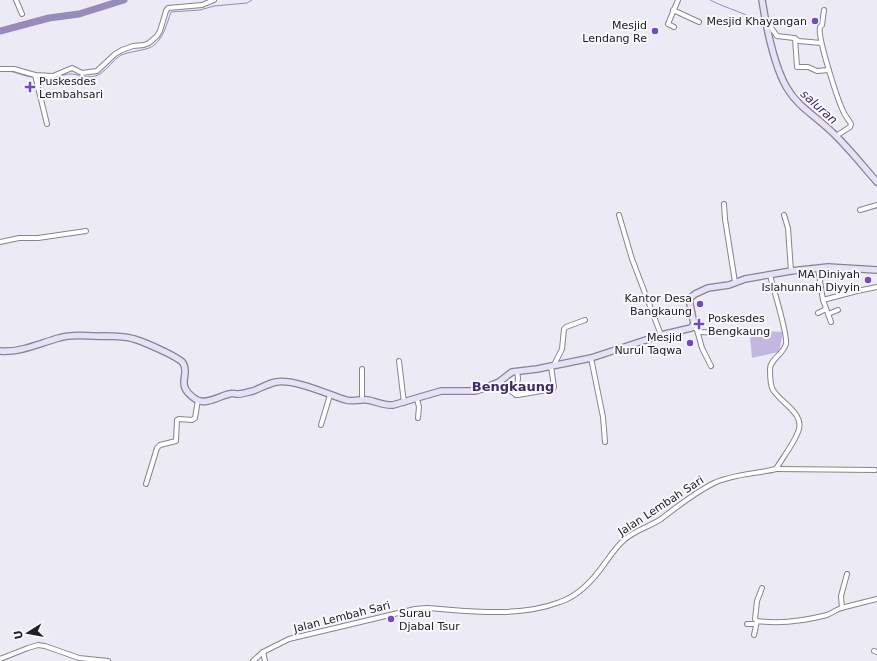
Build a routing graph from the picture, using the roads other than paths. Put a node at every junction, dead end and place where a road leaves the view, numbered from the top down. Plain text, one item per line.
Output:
1 (16, 0) edge
2 (214, 0) edge
3 (678, 0) edge
4 (762, 0) edge
5 (673, 10) junction
6 (824, 10) dead end
7 (22, 14) dead end
8 (699, 22) dead end
9 (767, 25) junction
10 (674, 27) dead end
11 (795, 38) junction
12 (821, 43) junction
13 (0, 69) edge
14 (829, 70) junction
15 (35, 77) junction
16 (47, 124) dead end
17 (838, 135) junction
18 (877, 182) edge
19 (724, 204) dead end
20 (877, 205) edge
21 (860, 210) dead end
22 (619, 215) dead end
23 (784, 215) dead end
24 (86, 231) dead end
25 (0, 242) edge
26 (818, 268) junction
27 (877, 270) edge
28 (791, 271) junction
29 (770, 275) junction
30 (735, 282) junction
31 (877, 287) edge
32 (824, 300) junction
33 (838, 310) dead end
34 (827, 311) junction
35 (818, 313) dead end
36 (585, 320) dead end
37 (830, 322) dead end
38 (695, 329) junction
39 (734, 334) dead end
40 (661, 335) junction
41 (0, 352) edge
42 (591, 358) junction
43 (399, 361) dead end
44 (553, 366) junction
45 (711, 366) dead end
46 (362, 369) dead end
47 (517, 371) junction
48 (512, 392) dead end
49 (330, 395) junction
50 (516, 395) junction
51 (417, 399) junction
52 (198, 400) junction
53 (362, 400) junction
54 (404, 403) junction
55 (418, 418) dead end
56 (321, 425) dead end
57 (605, 442) dead end
58 (776, 469) junction
59 (875, 470) dead end
60 (146, 484) dead end
61 (847, 574) dead end
62 (762, 588) dead end
63 (877, 599) edge
64 (842, 608) junction
65 (756, 622) junction
66 (747, 624) dead end
67 (754, 635) dead end
68 (263, 652) junction
69 (0, 659) edge
70 (108, 661) edge
71 (253, 661) edge
72 (265, 661) edge

1 - 7 street
2 - 15 street
3 - 5 street
4 - 9 street
5 - 8 street
5 - 10 street
6 - 12 street
9 - 11 street
9 - 17 street
11 - 12 street
11 - 14 street
12 - 14 street
13 - 15 street
14 - 17 street
15 - 16 street
17 - 18 street
19 - 30 street
20 - 21 street
22 - 40 street
23 - 28 street
24 - 25 street
26 - 27 street
26 - 28 street
26 - 32 street
28 - 29 street
29 - 30 street
29 - 58 street
30 - 38 street
31 - 32 street
32 - 34 street
33 - 34 street
34 - 35 street
34 - 37 street
36 - 44 street
38 - 39 street
38 - 40 street
38 - 45 street
40 - 42 street
41 - 52 street
42 - 44 street
42 - 57 street
43 - 54 street
44 - 47 street
44 - 50 street
46 - 53 street
47 - 50 street
47 - 51 street
48 - 50 street
49 - 52 street
49 - 53 street
49 - 56 street
51 - 54 street
51 - 55 street
52 - 60 street
53 - 54 street
58 - 59 street, Jalan Lembah Sari
58 - 68 street, Jalan Lembah Sari
61 - 64 street
62 - 65 street
63 - 64 street
64 - 65 street
65 - 66 street
65 - 67 street
68 - 71 street, Jalan Lembah Sari
68 - 72 street
69 - 70 street

